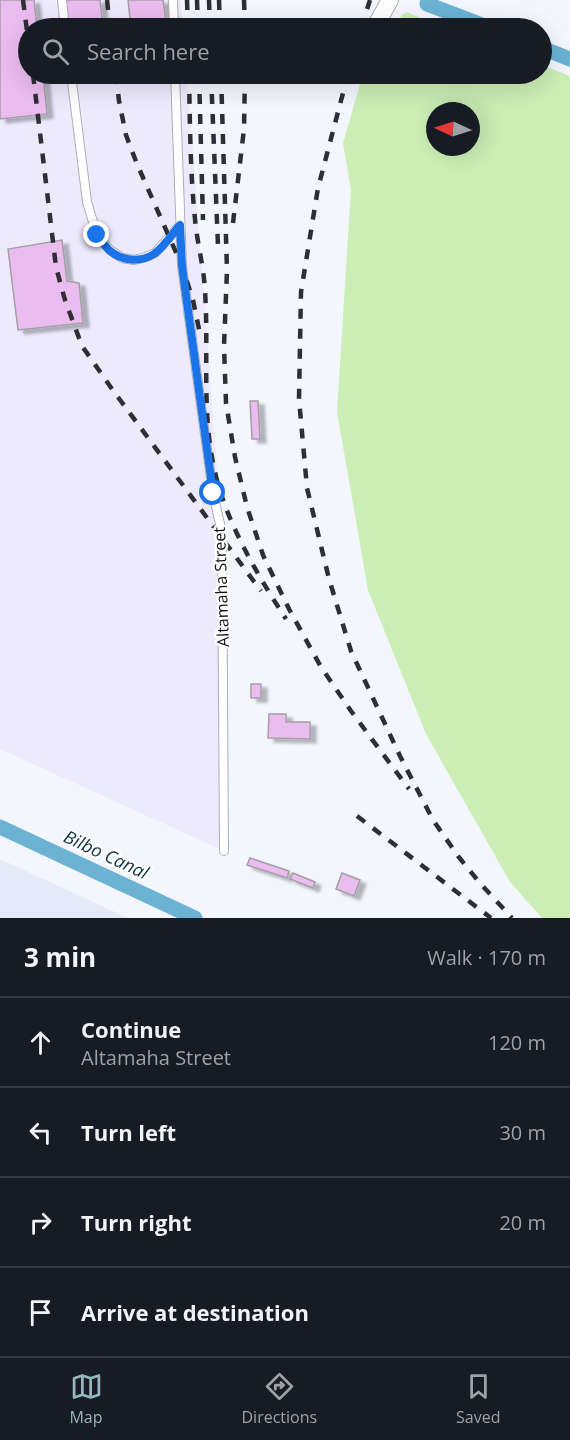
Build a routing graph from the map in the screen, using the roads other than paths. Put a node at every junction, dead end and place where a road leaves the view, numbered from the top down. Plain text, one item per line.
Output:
1 (62, 0) edge
2 (173, 0) edge
3 (390, 0) edge
4 (64, 18) edge
5 (174, 18) edge
6 (380, 18) edge
7 (72, 84) edge
8 (176, 84) edge
9 (180, 225) junction
10 (224, 851) dead end

1 - 4 lane
2 - 5 lane
3 - 6 street
7 - 9 lane
8 - 9 lane, Altamaha Street
9 - 10 lane, Altamaha Street

